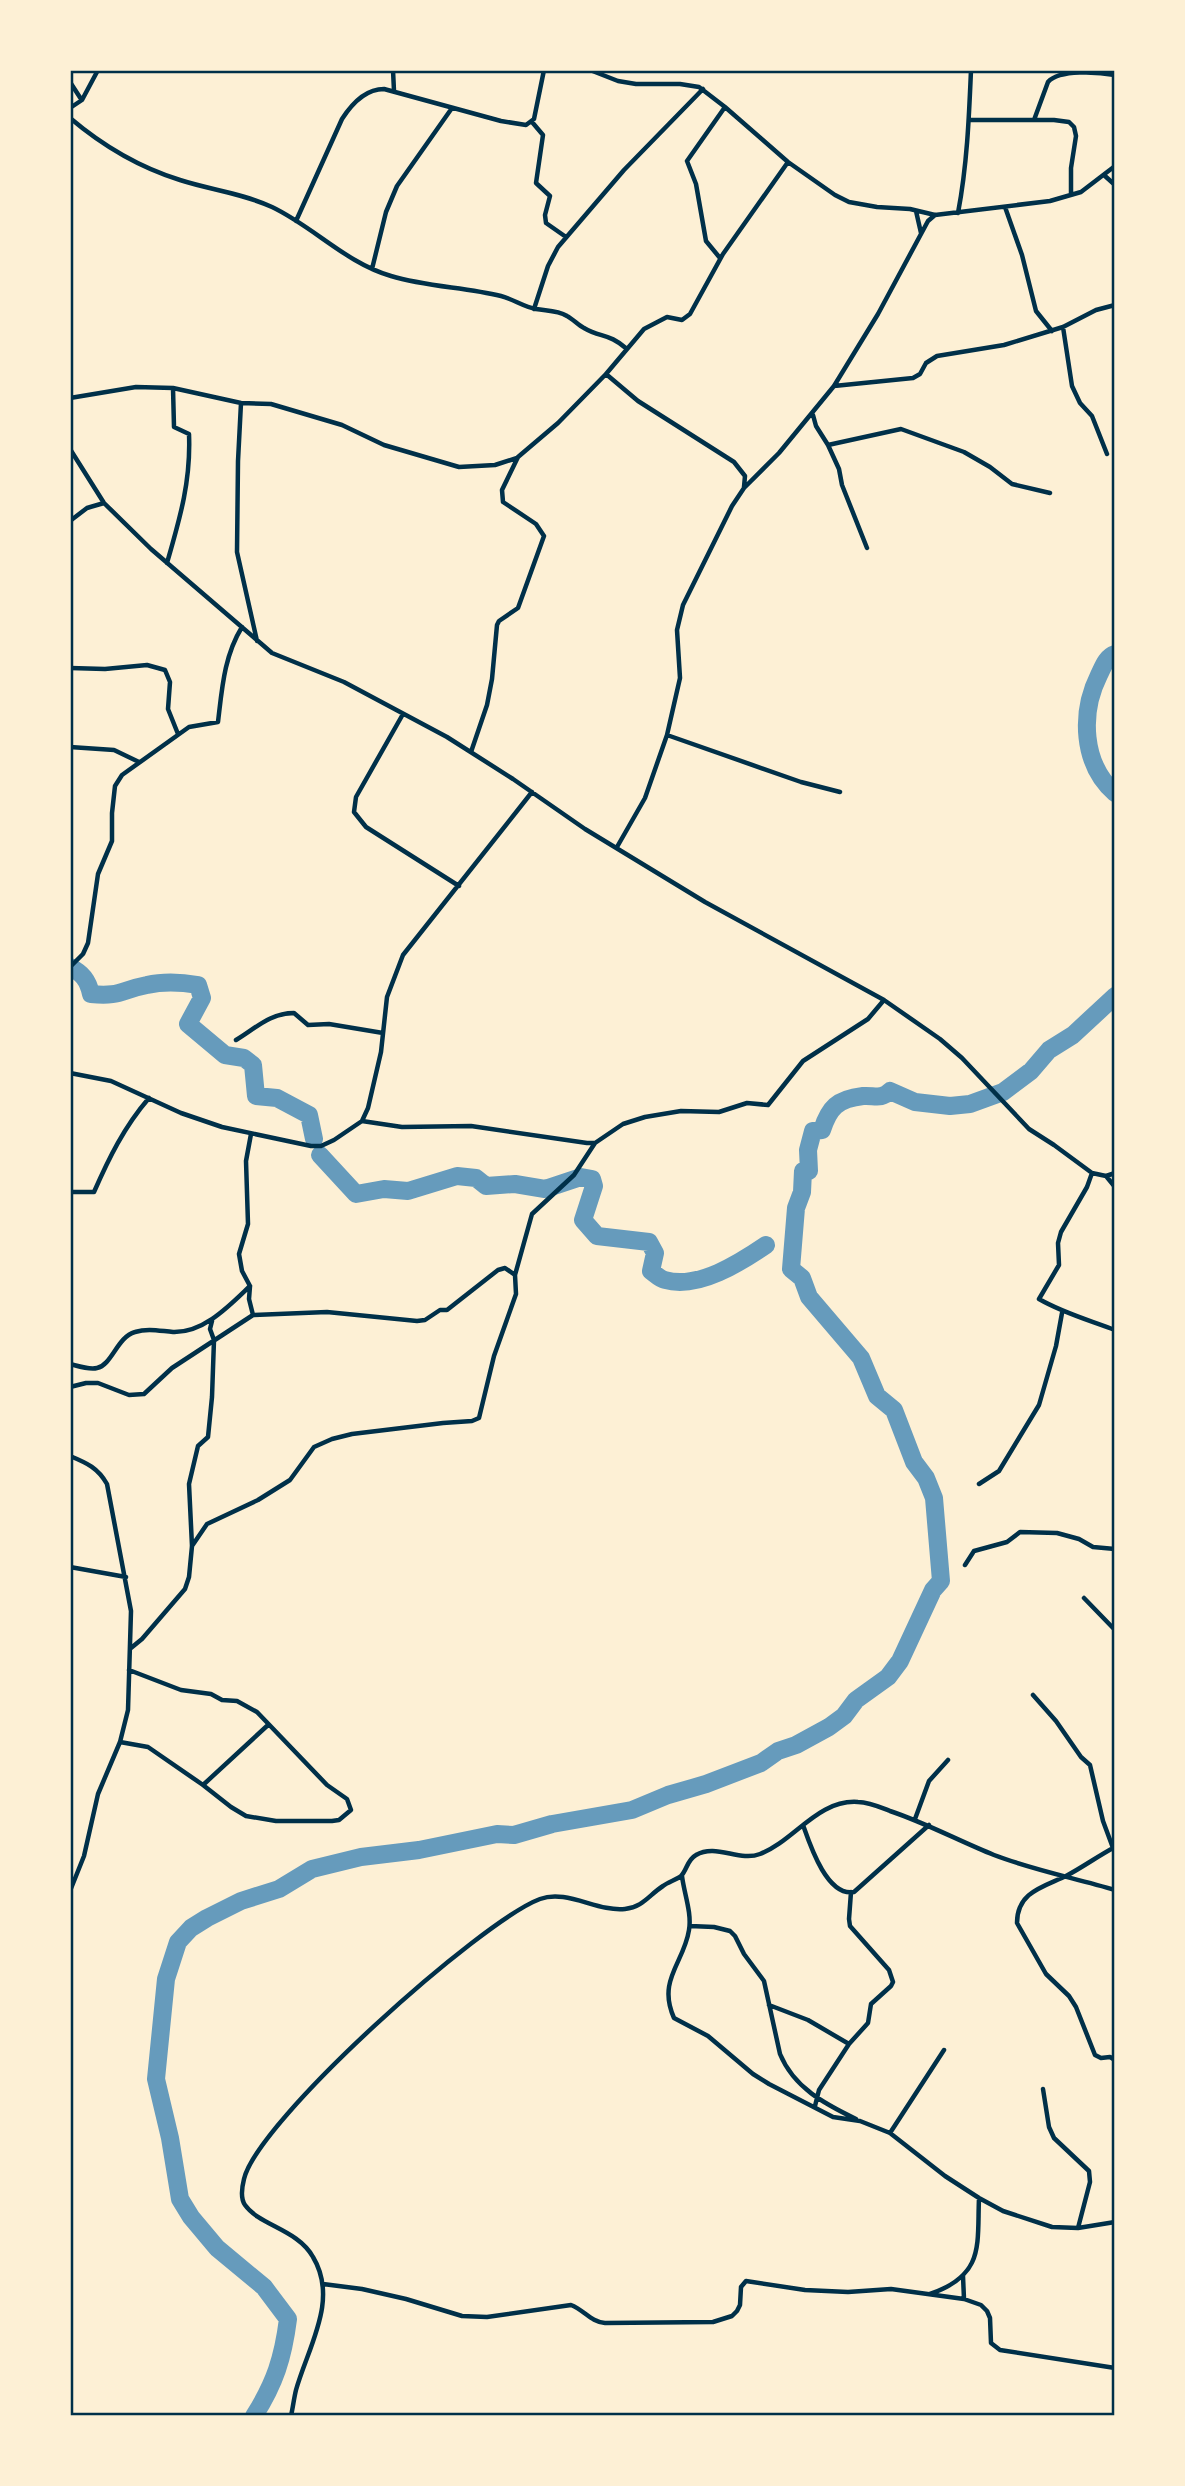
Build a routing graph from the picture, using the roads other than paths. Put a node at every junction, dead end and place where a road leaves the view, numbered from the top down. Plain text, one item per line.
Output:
1 (98, 70) edge
2 (393, 70) edge
3 (544, 70) edge
4 (590, 70) edge
5 (971, 70) edge
6 (1115, 75) edge
7 (70, 82) edge
8 (702, 89) junction
9 (394, 91) junction
10 (82, 100) junction
11 (725, 107) junction
12 (70, 108) edge
13 (452, 108) junction
14 (70, 117) edge
15 (969, 120) junction
16 (1034, 120) junction
17 (532, 122) junction
18 (788, 162) junction
19 (1115, 166) edge
20 (1105, 176) junction
21 (1115, 185) edge
22 (1072, 195) junction
23 (1004, 207) junction
24 (916, 211) junction
25 (958, 213) junction
26 (935, 215) junction
27 (296, 221) junction
28 (921, 234) junction
29 (566, 237) junction
30 (720, 258) junction
31 (372, 269) junction
32 (1115, 305) edge
33 (534, 309) junction
34 (1063, 327) junction
35 (1052, 331) junction
36 (627, 349) junction
37 (606, 374) junction
38 (834, 386) junction
39 (173, 387) junction
40 (70, 398) edge
41 (241, 403) junction
42 (813, 414) junction
43 (828, 445) junction
44 (70, 449) edge
45 (1107, 454) dead end
46 (518, 457) junction
47 (744, 488) junction
48 (1050, 493) dead end
49 (104, 503) junction
50 (70, 521) edge
51 (867, 548) dead end
52 (167, 563) junction
53 (242, 628) junction
54 (257, 642) junction
55 (70, 668) edge
56 (404, 714) junction
57 (178, 734) junction
58 (667, 735) junction
59 (70, 747) edge
60 (471, 752) junction
61 (139, 762) junction
62 (532, 792) junction
63 (839, 792) dead end
64 (617, 848) junction
65 (459, 886) junction
66 (70, 967) edge
67 (884, 1000) junction
68 (383, 1033) junction
69 (236, 1040) dead end
70 (70, 1073) edge
71 (149, 1098) junction
72 (362, 1121) junction
73 (251, 1134) junction
74 (595, 1143) junction
75 (1092, 1173) junction
76 (1115, 1173) edge
77 (1106, 1176) junction
78 (1115, 1187) edge
79 (70, 1192) edge
80 (515, 1275) junction
81 (250, 1286) junction
82 (1062, 1312) junction
83 (253, 1315) junction
84 (212, 1321) junction
85 (1115, 1330) edge
86 (214, 1340) junction
87 (70, 1364) edge
88 (70, 1387) edge
89 (70, 1456) edge
90 (979, 1484) dead end
91 (192, 1546) junction
92 (1115, 1549) edge
93 (965, 1565) dead end
94 (70, 1567) edge
95 (126, 1577) junction
96 (1084, 1598) dead end
97 (1115, 1630) edge
98 (131, 1648) junction
99 (129, 1671) junction
100 (1033, 1695) dead end
101 (268, 1725) junction
102 (120, 1742) junction
103 (948, 1760) dead end
104 (203, 1785) junction
105 (915, 1819) junction
106 (803, 1825) junction
107 (929, 1825) junction
108 (1114, 1848) edge
109 (682, 1876) junction
110 (1065, 1876) junction
111 (1115, 1890) edge
112 (70, 1891) edge
113 (851, 1892) junction
114 (690, 1926) junction
115 (769, 2005) junction
116 (849, 2044) junction
117 (944, 2050) dead end
118 (1115, 2060) edge
119 (1043, 2089) dead end
120 (816, 2098) junction
121 (815, 2106) junction
122 (860, 2121) junction
123 (890, 2133) junction
124 (979, 2198) junction
125 (1115, 2222) edge
126 (1078, 2228) junction
127 (963, 2275) junction
128 (323, 2284) junction
129 (929, 2294) junction
130 (964, 2298) junction
131 (1115, 2368) edge
132 (291, 2416) edge

1 - 10 street
2 - 9 street
3 - 17 street
4 - 8 street
5 - 15 street
6 - 16 street
7 - 10 street
8 - 11 street
8 - 29 street
9 - 13 street
9 - 27 street
10 - 12 street
11 - 18 street
11 - 30 street
13 - 17 street
13 - 31 street
14 - 27 street
15 - 16 street
15 - 25 street
16 - 22 street
17 - 29 street
18 - 24 street
18 - 30 street
19 - 20 street
20 - 21 street
20 - 22 street
22 - 23 street
23 - 25 street
23 - 35 street
24 - 26 street
24 - 28 street
25 - 26 street
26 - 28 street
27 - 31 street
28 - 38 street
29 - 33 street
30 - 36 street
31 - 33 street
32 - 34 street
33 - 36 street
34 - 35 street
34 - 45 street
35 - 38 street
36 - 37 street
37 - 46 street
37 - 47 street
38 - 42 street
39 - 40 street
39 - 41 street
39 - 52 street
41 - 46 street
41 - 54 street
42 - 43 street
42 - 47 street
43 - 48 street
43 - 51 street
44 - 49 street
46 - 60 street
47 - 58 street
49 - 50 street
49 - 52 street
52 - 53 street
53 - 54 street
53 - 57 street
54 - 56 street
55 - 57 street
56 - 60 street
56 - 65 street
57 - 61 street
58 - 63 street
58 - 64 street
59 - 61 street
60 - 62 street
61 - 66 street
62 - 64 street
62 - 65 street
64 - 67 street
65 - 68 street
67 - 74 street
67 - 75 street
68 - 69 street
68 - 72 street
70 - 71 street
71 - 73 street
71 - 79 street
72 - 73 street
72 - 74 street
73 - 81 street
74 - 80 street
75 - 77 street
75 - 82 street
76 - 77 street
77 - 78 street
80 - 83 street
80 - 91 street
81 - 83 street
81 - 84 street
82 - 85 street
82 - 90 street
83 - 86 street
84 - 86 street
84 - 87 street
86 - 88 street
86 - 91 street
89 - 95 street
91 - 98 street
92 - 93 street
94 - 95 street
95 - 98 street
96 - 97 street
98 - 99 street
99 - 101 street
99 - 102 street
100 - 108 street
101 - 104 street
101 - 104 street
102 - 104 street
102 - 112 street
103 - 105 street
105 - 106 street
105 - 107 street
106 - 109 street
106 - 113 street
107 - 110 street
107 - 113 street
108 - 110 street
109 - 114 street
109 - 128 street
110 - 111 street
110 - 118 street
113 - 116 street
114 - 115 street
114 - 121 street
115 - 116 street
115 - 120 street
116 - 120 street
117 - 123 street
119 - 126 street
120 - 121 street
120 - 122 street
121 - 122 street
122 - 123 street
123 - 124 street
124 - 126 street
124 - 127 street
125 - 126 street
127 - 129 street
127 - 130 street
128 - 129 street
128 - 132 street
129 - 130 street
130 - 131 street

